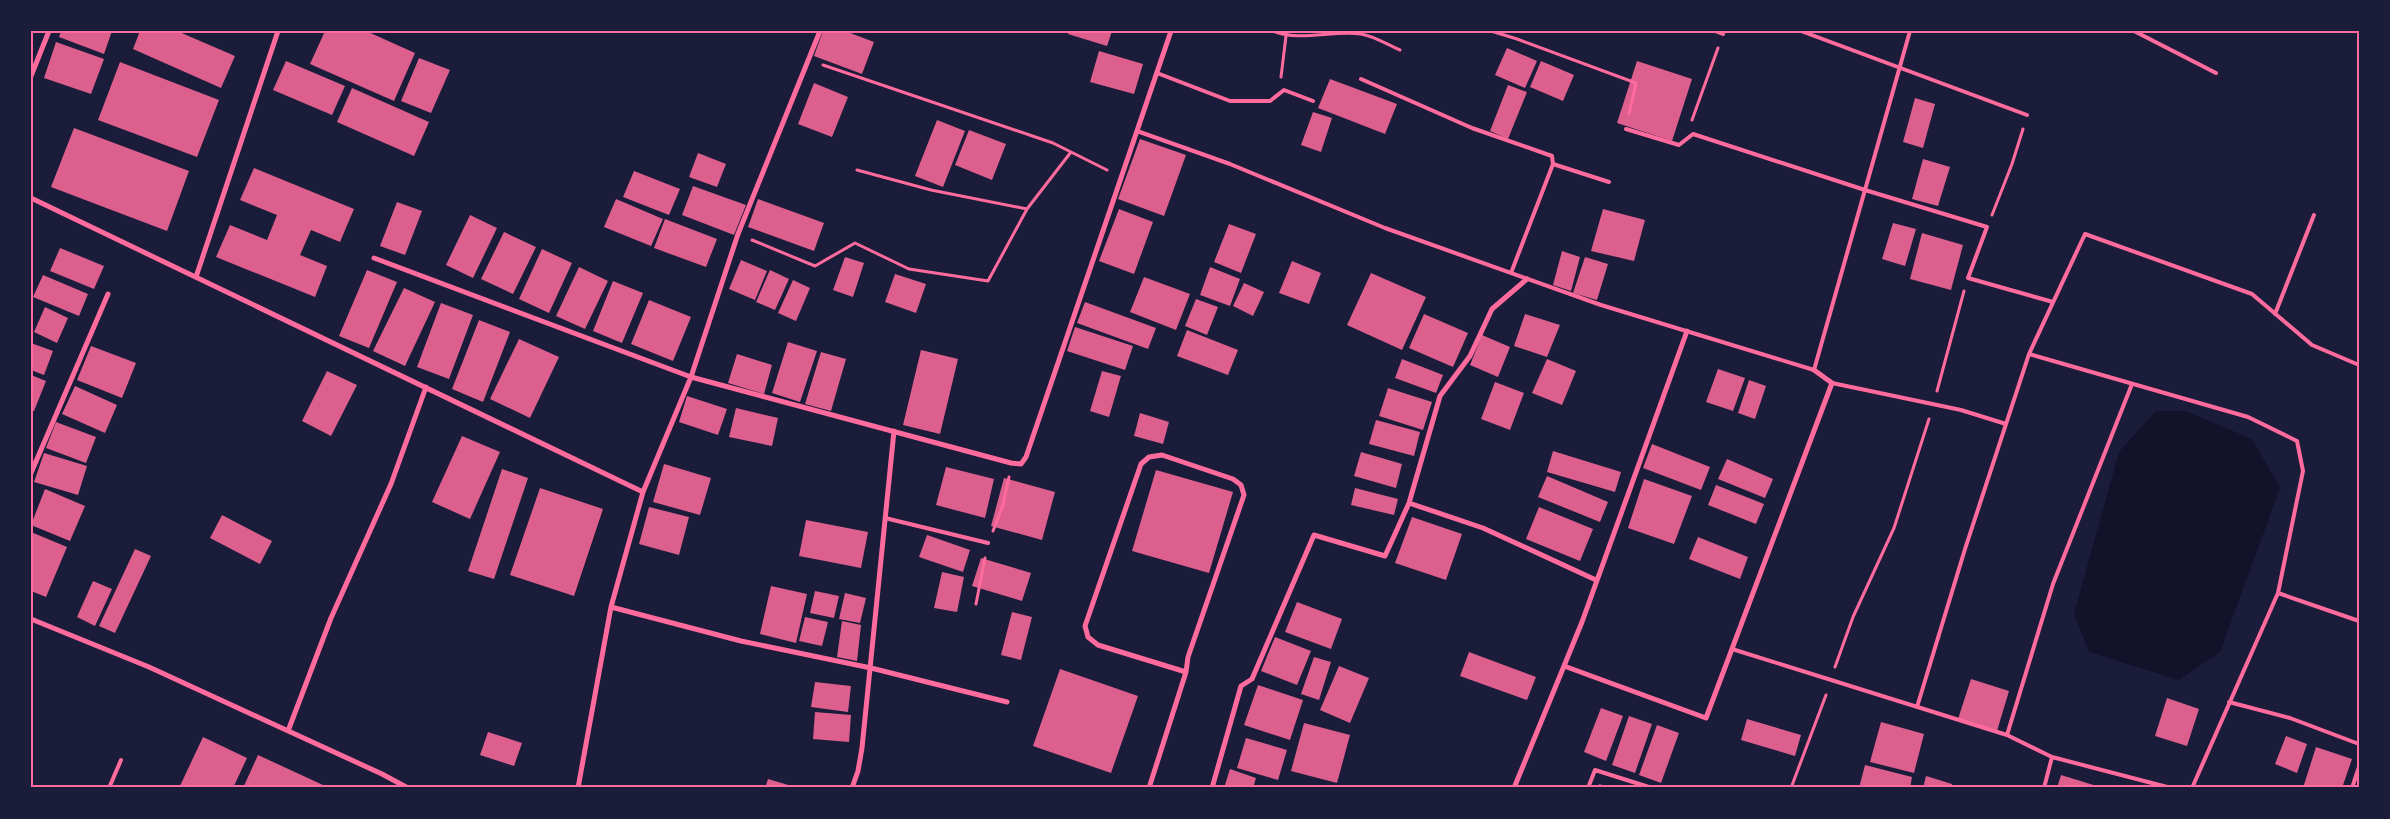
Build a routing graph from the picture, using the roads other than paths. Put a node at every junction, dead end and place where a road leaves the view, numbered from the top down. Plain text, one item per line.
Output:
1 (49, 31) edge
2 (278, 31) edge
3 (820, 31) edge
4 (1171, 31) edge
5 (1715, 31) edge
6 (1800, 31) edge
7 (1910, 31) edge
8 (2134, 31) edge
9 (1723, 34) road end
10 (1899, 67) junction
11 (2216, 72) dead end
12 (1157, 73) junction
13 (31, 76) edge
14 (1361, 79) dead end
15 (1313, 100) dead end
16 (2027, 115) road end
17 (1626, 129) road end
18 (1137, 131) junction
19 (1553, 164) junction
20 (1609, 182) dead end
21 (1864, 190) junction
22 (31, 198) edge
23 (2314, 215) dead end
24 (374, 258) dead end
25 (1511, 273) junction
26 (196, 277) junction
27 (1527, 278) junction
28 (108, 294) dead end
29 (2053, 302) junction
30 (2275, 314) junction
31 (1687, 331) junction
32 (2029, 354) junction
33 (2359, 365) edge
34 (1814, 370) junction
35 (691, 377) junction
36 (1832, 384) junction
37 (2132, 384) junction
38 (426, 387) junction
39 (2006, 424) junction
40 (894, 431) junction
41 (31, 473) edge
42 (643, 492) junction
43 (1409, 503) junction
44 (885, 518) junction
45 (988, 544) dead end
46 (1596, 580) junction
47 (2278, 592) junction
48 (611, 607) junction
49 (31, 619) edge
50 (2359, 620) edge
51 (1732, 649) junction
52 (1564, 666) junction
53 (871, 668) junction
54 (1186, 672) junction
55 (1007, 702) dead end
56 (2230, 702) junction
57 (1917, 707) junction
58 (288, 730) junction
59 (2007, 735) junction
60 (2359, 744) edge
61 (2052, 757) junction
62 (121, 760) dead end
63 (2359, 767) edge
64 (109, 788) edge
65 (408, 788) edge
66 (578, 788) edge
67 (852, 788) edge
68 (1149, 788) edge
69 (1212, 788) edge
70 (1514, 788) edge
71 (1588, 788) edge
72 (1652, 788) edge
73 (2044, 788) edge
74 (2172, 788) edge
75 (2192, 788) edge
76 (2352, 788) edge

1 - 13 street
2 - 26 street
3 - 35 street
4 - 12 street
5 - 9 lane
6 - 10 lane
7 - 10 lane
8 - 11 lane
10 - 16 lane
10 - 21 lane
12 - 15 lane
12 - 18 street
14 - 19 lane
17 - 21 lane
18 - 25 lane
18 - 40 street
19 - 20 lane
19 - 25 lane
21 - 29 lane
21 - 34 lane
22 - 26 street
23 - 30 lane
24 - 35 street
25 - 27 lane
26 - 38 street
27 - 31 lane
27 - 43 street
28 - 41 street
29 - 30 lane
29 - 32 lane
30 - 33 lane
31 - 34 lane
31 - 46 street
32 - 37 lane
32 - 39 lane
34 - 36 street
35 - 40 street
35 - 42 street
36 - 39 lane
36 - 51 street
37 - 47 lane
37 - 59 lane
38 - 42 street
38 - 58 street
39 - 57 lane
40 - 44 street
42 - 48 street
43 - 46 street
43 - 69 street
44 - 45 lane
44 - 53 street
46 - 52 street
47 - 50 lane
47 - 56 lane
48 - 53 street
48 - 66 street
49 - 58 street
51 - 52 street
51 - 57 lane
52 - 70 street
53 - 55 street
53 - 67 street
54 - 54 street
54 - 68 street
56 - 60 lane
56 - 75 lane
57 - 59 lane
58 - 65 street
59 - 61 lane
61 - 73 lane
61 - 74 lane
62 - 64 lane
63 - 76 lane
71 - 72 lane

